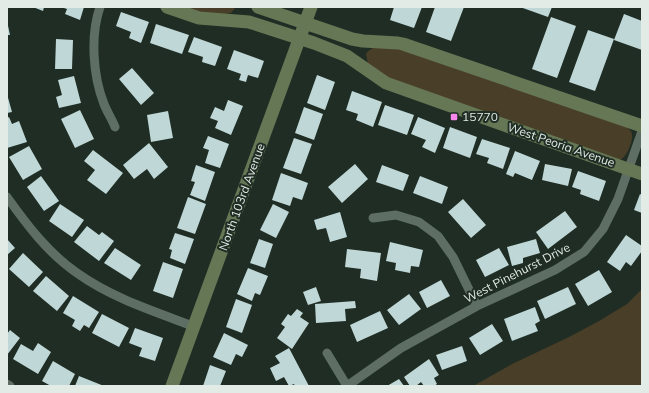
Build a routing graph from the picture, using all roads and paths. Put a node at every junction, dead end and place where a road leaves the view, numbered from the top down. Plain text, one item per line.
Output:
1 (100, 7) edge
2 (167, 7) edge
3 (258, 7) edge
4 (311, 7) edge
5 (305, 24) junction
6 (300, 38) junction
7 (642, 126) edge
8 (115, 127) dead end
9 (642, 131) edge
10 (628, 169) junction
11 (642, 174) edge
12 (7, 197) edge
13 (373, 218) dead end
14 (477, 306) junction
15 (193, 326) junction
16 (327, 353) dead end
17 (7, 384) edge
18 (10, 386) edge
19 (172, 386) edge
20 (347, 386) edge

1 - 8 street
2 - 6 street, West Peoria Avenue
3 - 5 street
4 - 5 street, North 103rd Avenue
5 - 6 street, North 103rd Avenue
5 - 7 street
6 - 10 street, West Peoria Avenue
6 - 15 street, North 103rd Avenue
9 - 10 street, West Pinehurst Drive
10 - 11 street, West Peoria Avenue
10 - 14 street, West Pinehurst Drive
12 - 15 street
13 - 14 street
14 - 20 street, West Pinehurst Drive
15 - 19 street, North 103rd Avenue
16 - 20 street
17 - 18 street

